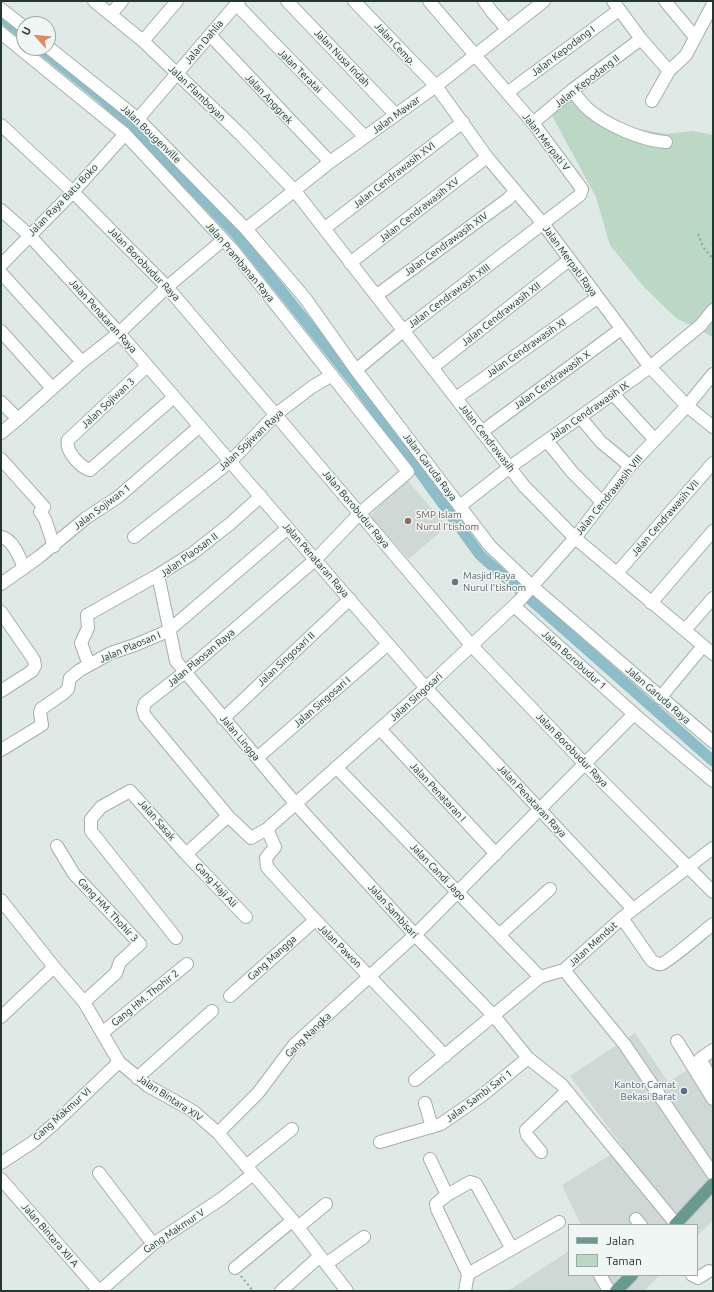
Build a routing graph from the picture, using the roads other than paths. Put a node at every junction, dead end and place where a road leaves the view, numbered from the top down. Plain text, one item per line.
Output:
1 (6, 1) edge
2 (94, 1) edge
3 (122, 1) edge
4 (177, 1) edge
5 (287, 1) edge
6 (354, 1) edge
7 (429, 1) edge
8 (484, 1) edge
9 (544, 1) edge
10 (665, 1) edge
11 (237, 3) edge
12 (713, 4) edge
13 (616, 5) edge
14 (1, 8) edge
15 (111, 14) junction
16 (16, 21) edge
17 (507, 29) junction
18 (1, 33) edge
19 (210, 35) junction
20 (695, 37) junction
21 (641, 39) junction
22 (143, 41) junction
23 (56, 53) edge
24 (474, 56) junction
25 (669, 70) junction
26 (177, 74) junction
27 (436, 86) junction
28 (572, 90) junction
29 (507, 93) junction
30 (652, 101) dead end
31 (396, 115) junction
32 (138, 118) junction
33 (463, 122) junction
34 (533, 124) junction
35 (1, 125) edge
36 (125, 134) junction
37 (365, 137) junction
38 (666, 142) dead end
39 (487, 157) junction
40 (330, 162) junction
41 (295, 191) junction
42 (515, 191) junction
43 (73, 192) junction
44 (1, 210) edge
45 (544, 225) junction
46 (325, 228) junction
47 (246, 229) junction
48 (29, 235) junction
49 (224, 240) junction
50 (569, 260) junction
51 (350, 263) junction
52 (1, 265) edge
53 (1, 273) edge
54 (167, 287) junction
55 (377, 295) junction
56 (597, 298) junction
57 (713, 310) edge
58 (621, 329) junction
59 (1, 331) edge
60 (403, 331) junction
61 (119, 334) junction
62 (82, 362) junction
63 (147, 366) junction
64 (433, 367) junction
65 (650, 367) junction
66 (356, 370) junction
67 (713, 374) edge
68 (332, 375) junction
69 (52, 388) junction
70 (613, 394) junction
71 (174, 397) junction
72 (456, 398) junction
73 (1, 402) edge
74 (687, 406) junction
75 (276, 415) junction
76 (580, 417) junction
77 (18, 419) junction
78 (200, 426) junction
79 (713, 427) edge
80 (483, 431) junction
81 (1, 433) edge
82 (655, 440) junction
83 (548, 441) junction
84 (1, 459) edge
85 (231, 461) junction
86 (713, 463) edge
87 (630, 466) junction
88 (510, 467) junction
89 (261, 496) junction
90 (602, 502) junction
91 (460, 506) junction
92 (360, 513) junction
93 (288, 528) junction
94 (713, 531) edge
95 (134, 537) dead end
96 (1, 538) edge
97 (575, 538) junction
98 (54, 546) junction
99 (316, 559) junction
100 (24, 568) junction
101 (617, 573) junction
102 (158, 575) junction
103 (1, 584) edge
104 (530, 589) junction
105 (713, 598) edge
106 (350, 599) junction
107 (651, 603) junction
108 (516, 604) junction
109 (1, 612) edge
110 (684, 630) junction
111 (168, 631) junction
112 (387, 645) junction
113 (472, 646) junction
114 (703, 646) junction
115 (713, 654) edge
116 (89, 665) junction
117 (185, 672) junction
118 (426, 688) junction
119 (1, 691) edge
120 (660, 698) junction
121 (634, 714) junction
122 (223, 718) junction
123 (380, 729) junction
124 (713, 742) edge
125 (1, 750) edge
126 (257, 758) junction
127 (585, 764) junction
128 (336, 767) junction
129 (713, 781) edge
130 (295, 803) junction
131 (540, 810) junction
132 (228, 816) junction
133 (267, 829) junction
134 (57, 846) dead end
135 (713, 848) edge
136 (186, 854) junction
137 (496, 854) junction
138 (688, 867) junction
139 (550, 889) dead end
140 (457, 892) junction
141 (713, 892) edge
142 (1, 900) edge
143 (633, 909) junction
144 (246, 917) dead end
145 (622, 918) junction
146 (314, 921) junction
147 (713, 924) edge
148 (499, 935) junction
149 (415, 936) junction
150 (176, 938) dead end
151 (187, 964) dead end
152 (54, 967) junction
153 (564, 970) junction
154 (371, 977) junction
155 (540, 977) junction
156 (230, 996) dead end
157 (84, 1002) junction
158 (212, 1011) dead end
159 (494, 1016) junction
160 (1, 1017) edge
161 (102, 1033) junction
162 (678, 1041) dead end
163 (713, 1050) edge
164 (445, 1056) junction
165 (528, 1058) junction
166 (120, 1062) junction
167 (137, 1078) junction
168 (415, 1080) dead end
169 (713, 1082) edge
170 (567, 1091) junction
171 (713, 1099) edge
172 (426, 1103) dead end
173 (432, 1127) junction
174 (292, 1129) dead end
175 (218, 1133) junction
176 (380, 1142) dead end
177 (541, 1152) dead end
178 (430, 1159) dead end
179 (1, 1163) edge
180 (249, 1171) junction
181 (99, 1173) dead end
182 (713, 1174) edge
183 (1, 1179) edge
184 (713, 1184) edge
185 (447, 1195) junction
186 (326, 1204) dead end
187 (560, 1222) dead end
188 (295, 1224) junction
189 (676, 1224) edge
190 (364, 1237) dead end
191 (153, 1244) junction
192 (512, 1249) junction
193 (323, 1260) junction
194 (235, 1268) dead end
195 (709, 1271) dead end
196 (468, 1274) junction
197 (601, 1276) edge
198 (631, 1276) edge
199 (694, 1276) edge
200 (99, 1291) edge
201 (281, 1291) edge
202 (347, 1291) edge
203 (465, 1291) edge
204 (609, 1291) edge
205 (616, 1291) edge

1 - 14 street
2 - 15 street, Jalan Flamboyan
3 - 15 street
4 - 22 street
5 - 31 street, Jalan Nusa Indah
6 - 27 street, Jalan Cemp.
7 - 24 street, Jalan Merpati V
8 - 17 street
9 - 17 street, Jalan Mawar
10 - 20 street
11 - 19 street, Jalan Dahlia
11 - 37 street, Jalan Teratai
12 - 20 street
13 - 21 street
13 - 29 street, Jalan Kepodang I
14 - 16 street
15 - 22 street, Jalan Flamboyan
17 - 24 street, Jalan Mawar
18 - 36 street, Jalan Prambanan Raya
19 - 26 street, Jalan Dahlia
19 - 40 street, Jalan Anggrek
20 - 25 street
21 - 25 street
21 - 28 street, Jalan Kepodang II
22 - 26 street, Jalan Flamboyan
23 - 32 street, Jalan Bougenville
24 - 27 street, Jalan Mawar
24 - 29 street, Jalan Merpati V
25 - 30 street
26 - 32 street, Jalan Dahlia
26 - 41 street, Jalan Flamboyan
27 - 31 street, Jalan Mawar
27 - 33 street, Jalan Merpati Raya
28 - 34 street, Jalan Kepodang II
28 - 38 street
29 - 34 street, Jalan Merpati V
31 - 37 street, Jalan Mawar
32 - 47 street, Jalan Bougenville
33 - 39 street, Jalan Merpati Raya
33 - 46 street, Jalan Cendrawasih XVI
34 - 45 street, Jalan Merpati V
35 - 43 street, Jalan Borobudur Raya
36 - 43 street, Jalan Raya Batu Boko
36 - 49 street, Jalan Prambanan Raya
37 - 40 street, Jalan Mawar
39 - 42 street, Jalan Merpati Raya
39 - 51 street, Jalan Cendrawasih XV
40 - 41 street, Jalan Mawar
41 - 46 street, Jalan Cendrawasih
41 - 47 street, Jalan Mawar
42 - 45 street, Jalan Merpati Raya
42 - 55 street, Jalan Cendrawasih XIV
43 - 48 street, Jalan Raya Batu Boko
43 - 54 street, Jalan Borobudur Raya
44 - 48 street, Jalan Penataran Raya
45 - 50 street, Jalan Merpati Raya
45 - 60 street, Jalan Cendrawasih XIII
46 - 51 street, Jalan Cendrawasih
47 - 66 street, Jalan Garuda Raya
48 - 52 street, Jalan Raya Batu Boko
48 - 61 street, Jalan Penataran Raya
49 - 54 street
49 - 68 street, Jalan Prambanan Raya
50 - 56 street, Jalan Merpati Raya
50 - 64 street, Jalan Cendrawasih XII
51 - 55 street, Jalan Cendrawasih
53 - 62 street
54 - 61 street
54 - 75 street, Jalan Borobudur Raya
55 - 60 street, Jalan Cendrawasih
56 - 58 street, Jalan Merpati Raya
56 - 72 street, Jalan Cendrawasih XI
57 - 65 street, Jalan Cendrawasih IX
58 - 65 street, Jalan Merpati Raya
58 - 80 street, Jalan Cendrawasih X
59 - 69 street
60 - 64 street, Jalan Cendrawasih
60 - 66 street, Jalan Cendrawasih XIII
61 - 62 street
61 - 63 street, Jalan Penataran Raya
62 - 69 street
63 - 71 street, Jalan Penataran Raya
63 - 71 street, Jalan Sojiwan 3
64 - 72 street, Jalan Cendrawasih
65 - 70 street, Jalan Cendrawasih IX
65 - 74 street, Jalan Merpati Raya
66 - 91 street, Jalan Garuda Raya
67 - 74 street, Jalan Cendrawasih VIII
68 - 75 street, Jalan Sojiwan Raya
68 - 92 street, Jalan Prambanan Raya
69 - 77 street
70 - 76 street, Jalan Cendrawasih IX
70 - 82 street
71 - 78 street, Jalan Penataran Raya
72 - 80 street, Jalan Cendrawasih
73 - 77 street
74 - 79 street, Jalan Merpati Raya
74 - 82 street, Jalan Cendrawasih VIII
75 - 85 street, Jalan Sojiwan Raya
75 - 92 street, Jalan Borobudur Raya
76 - 83 street, Jalan Cendrawasih IX
76 - 87 street
77 - 81 street
78 - 85 street, Jalan Penataran Raya
78 - 98 street, Jalan Sojiwan 1
80 - 88 street, Jalan Cendrawasih
82 - 87 street, Jalan Cendrawasih VIII
83 - 88 street, Jalan Cendrawasih IX
83 - 90 street
84 - 98 street
85 - 89 street, Jalan Penataran Raya
85 - 95 street, Jalan Sojiwan Raya
86 - 101 street, Jalan Cendrawasih VII
87 - 90 street, Jalan Cendrawasih VIII
88 - 91 street, Jalan Cendrawasih IX
88 - 97 street, Jalan Cendrawasih
89 - 93 street, Jalan Penataran Raya
89 - 102 street, Jalan Plaosan II
90 - 97 street, Jalan Cendrawasih VIII
91 - 104 street, Jalan Garuda Raya
92 - 99 street, Jalan Plaosan Raya
92 - 113 street, Jalan Borobudur Raya
93 - 99 street, Jalan Penataran Raya
93 - 111 street, Jalan Plaosan I
94 - 107 street
96 - 100 street
97 - 101 street, Jalan Cendrawasih
97 - 104 street, Jalan Cendrawasih VIII
98 - 100 street, Jalan Sojiwan 1
99 - 106 street, Jalan Penataran Raya
99 - 117 street, Jalan Plaosan Raya
100 - 103 street, Jalan Sojiwan 1
101 - 107 street, Jalan Cendrawasih
102 - 111 street, Jalan Plaosan II
102 - 116 street
104 - 108 street, Jalan Singosari
104 - 120 street, Jalan Garuda Raya
105 - 110 street
106 - 112 street, Jalan Penataran Raya
106 - 122 street, Jalan Singosari II
107 - 110 street, Jalan Cendrawasih
108 - 113 street, Jalan Singosari
108 - 121 street, Jalan Borobudur 1
109 - 119 street
110 - 114 street, Jalan Cendrawasih
111 - 116 street, Jalan Plaosan I
111 - 117 street, Jalan Plaosan II
112 - 118 street, Jalan Penataran Raya
112 - 126 street, Jalan Singosari I
113 - 118 street, Jalan Singosari
113 - 127 street, Jalan Borobudur Raya
114 - 115 street, Jalan Cendrawasih
114 - 120 street
116 - 125 street, Jalan Plaosan I
117 - 122 street, Jalan Lingga
117 - 132 street, Jalan Plaosan Raya
118 - 123 street, Jalan Singosari
118 - 131 street, Jalan Penataran Raya
120 - 124 street, Jalan Garuda Raya
121 - 127 street, Gang Nangka
121 - 129 street
122 - 126 street, Jalan Lingga
123 - 128 street, Jalan Singosari
123 - 137 street, Jalan Penataran I
126 - 130 street, Jalan Lingga
127 - 131 street, Gang Nangka
127 - 138 street, Jalan Borobudur Raya
128 - 130 street, Jalan Singosari
128 - 140 street, Jalan Candi Jago
130 - 133 street
130 - 149 street, Jalan Sambisari
131 - 137 street, Gang Nangka
131 - 143 street, Jalan Penataran Raya
132 - 133 street
132 - 136 street
133 - 146 street, Jalan Pawon
134 - 157 street, Gang HM. Thohir 3
135 - 138 street, Jalan Mendut
136 - 144 street, Gang Haji Ali
136 - 150 street, Jalan Sasak
137 - 140 street, Gang Nangka
138 - 141 street, Jalan Borobudur Raya
138 - 143 street, Jalan Mendut
139 - 148 street
140 - 148 street, Jalan Candi Jago
140 - 149 street, Gang Nangka
142 - 152 street, Jalan Bintara XIV
143 - 145 street, Jalan Mendut
145 - 147 street
145 - 153 street, Jalan Mendut
146 - 154 street, Jalan Pawon
146 - 156 street, Gang Mangga
148 - 155 street, Jalan Candi Jago
149 - 154 street, Gang Nangka
149 - 159 street, Jalan Sambisari
151 - 161 street, Gang HM. Thohir 2
152 - 157 street, Jalan Bintara XIV
152 - 160 street
153 - 155 street, Jalan Mendut
153 - 182 street
154 - 164 street, Jalan Pawon
154 - 175 street, Gang Nangka
155 - 159 street, Jalan Mendut
157 - 161 street, Jalan Bintara XIV
158 - 167 street
159 - 164 street, Jalan Mendut
159 - 165 street, Jalan Sambisari
161 - 166 street, Jalan Bintara XIV
162 - 171 street
163 - 169 street
164 - 168 street, Jalan Mendut
165 - 170 street, Jalan Sambisari
165 - 173 street, Jalan Sambi Sari 1
166 - 167 street, Jalan Bintara XIV
166 - 179 street, Gang Makmur VI
167 - 175 street, Jalan Bintara XIV
170 - 177 street
170 - 189 street, Jalan Sambisari
172 - 173 street
173 - 176 street, Jalan Sambi Sari 1
174 - 180 street, Gang Makmur V
175 - 180 street, Jalan Bintara XIV
178 - 185 street
180 - 188 street, Jalan Bintara XIV
180 - 191 street, Gang Makmur V
181 - 191 street
183 - 200 street, Jalan Bintara XII A
184 - 189 main road
185 - 192 street
185 - 196 street
186 - 188 street
187 - 192 street
188 - 193 street, Jalan Bintara XIV
188 - 194 street
190 - 193 street
191 - 200 street, Gang Makmur V
192 - 196 street
193 - 201 street
193 - 202 street, Jalan Bintara XIV
195 - 199 street
196 - 203 street
197 - 204 street
198 - 205 main road

